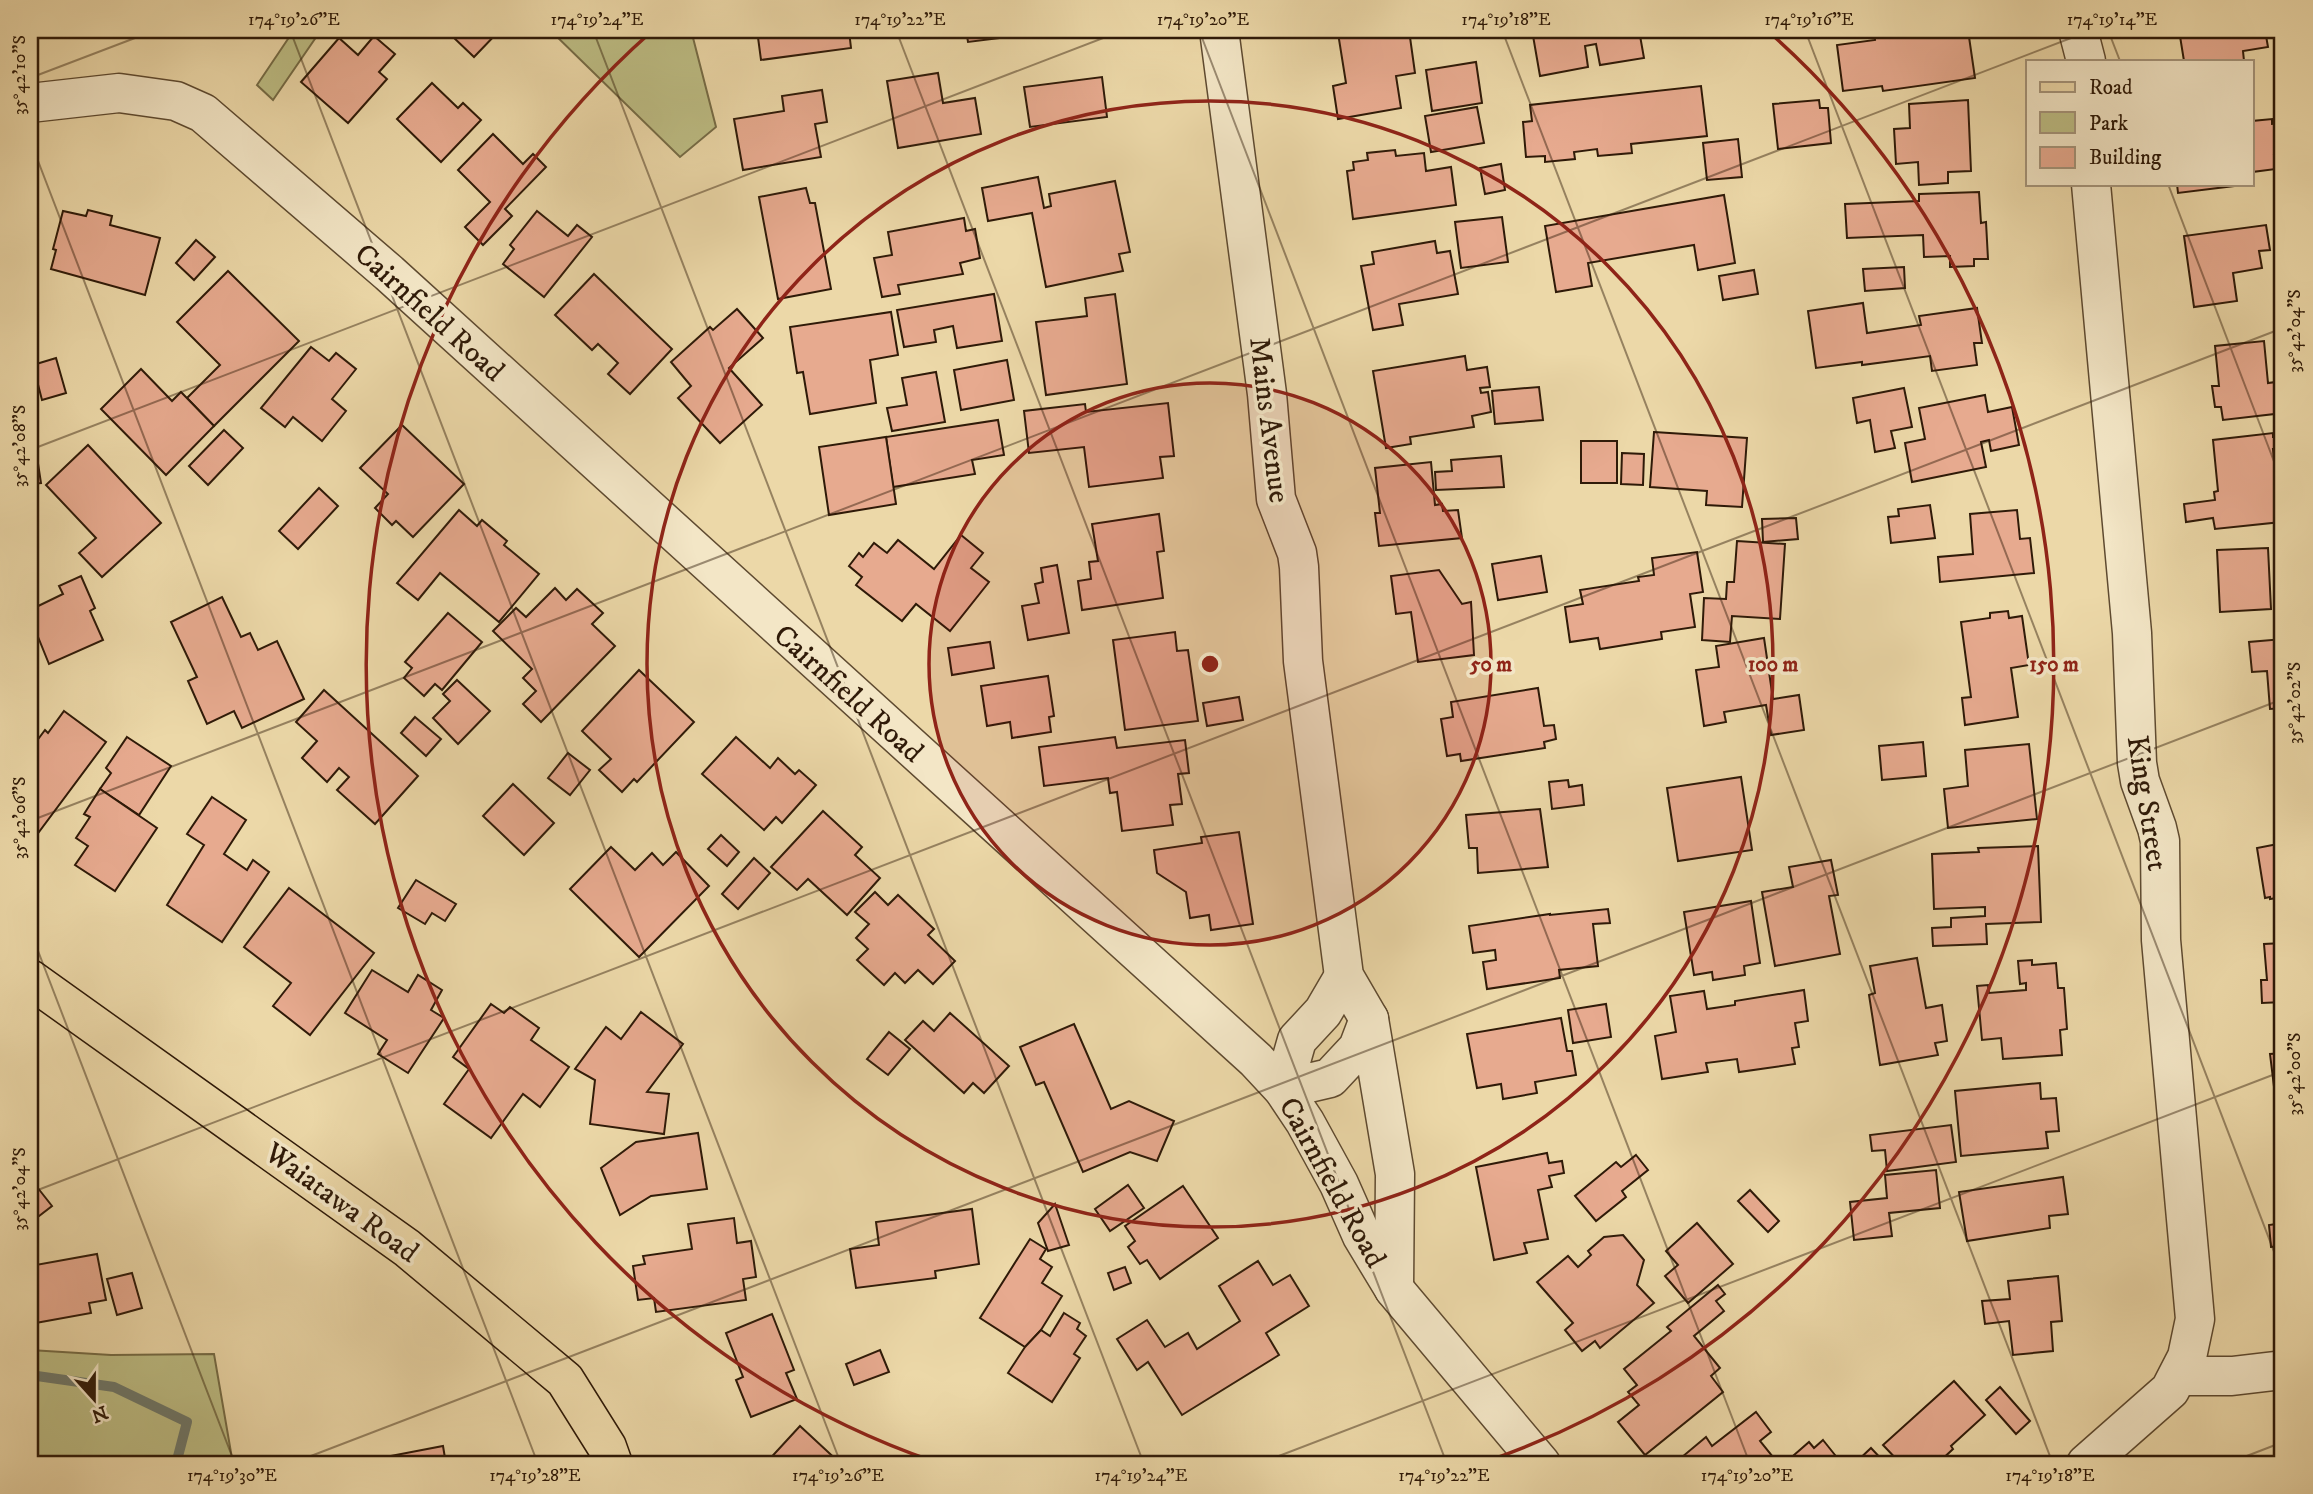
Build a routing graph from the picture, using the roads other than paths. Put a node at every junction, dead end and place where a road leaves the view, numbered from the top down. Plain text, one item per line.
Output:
1 (1219, 30) edge
2 (2078, 30) edge
3 (2086, 60) edge
4 (30, 103) edge
5 (2091, 186) edge
6 (1344, 976) junction
7 (30, 979) edge
8 (1369, 1019) junction
9 (1283, 1089) junction
10 (1394, 1289) junction
11 (2283, 1370) edge
12 (2179, 1376) junction
13 (613, 1464) edge
14 (1541, 1464) edge
15 (2086, 1464) edge

1 - 6 street, Mains Avenue
2 - 3 street
4 - 9 street, Cairnfield Road
5 - 12 street, King Street
6 - 8 street, Mains Avenue
6 - 9 street
7 - 13 main road, Waiatawa Road
8 - 9 street
8 - 10 street, Mains Avenue
9 - 10 street, Cairnfield Road
10 - 14 street, Cairnfield Road
11 - 12 street
12 - 15 street, King Street

